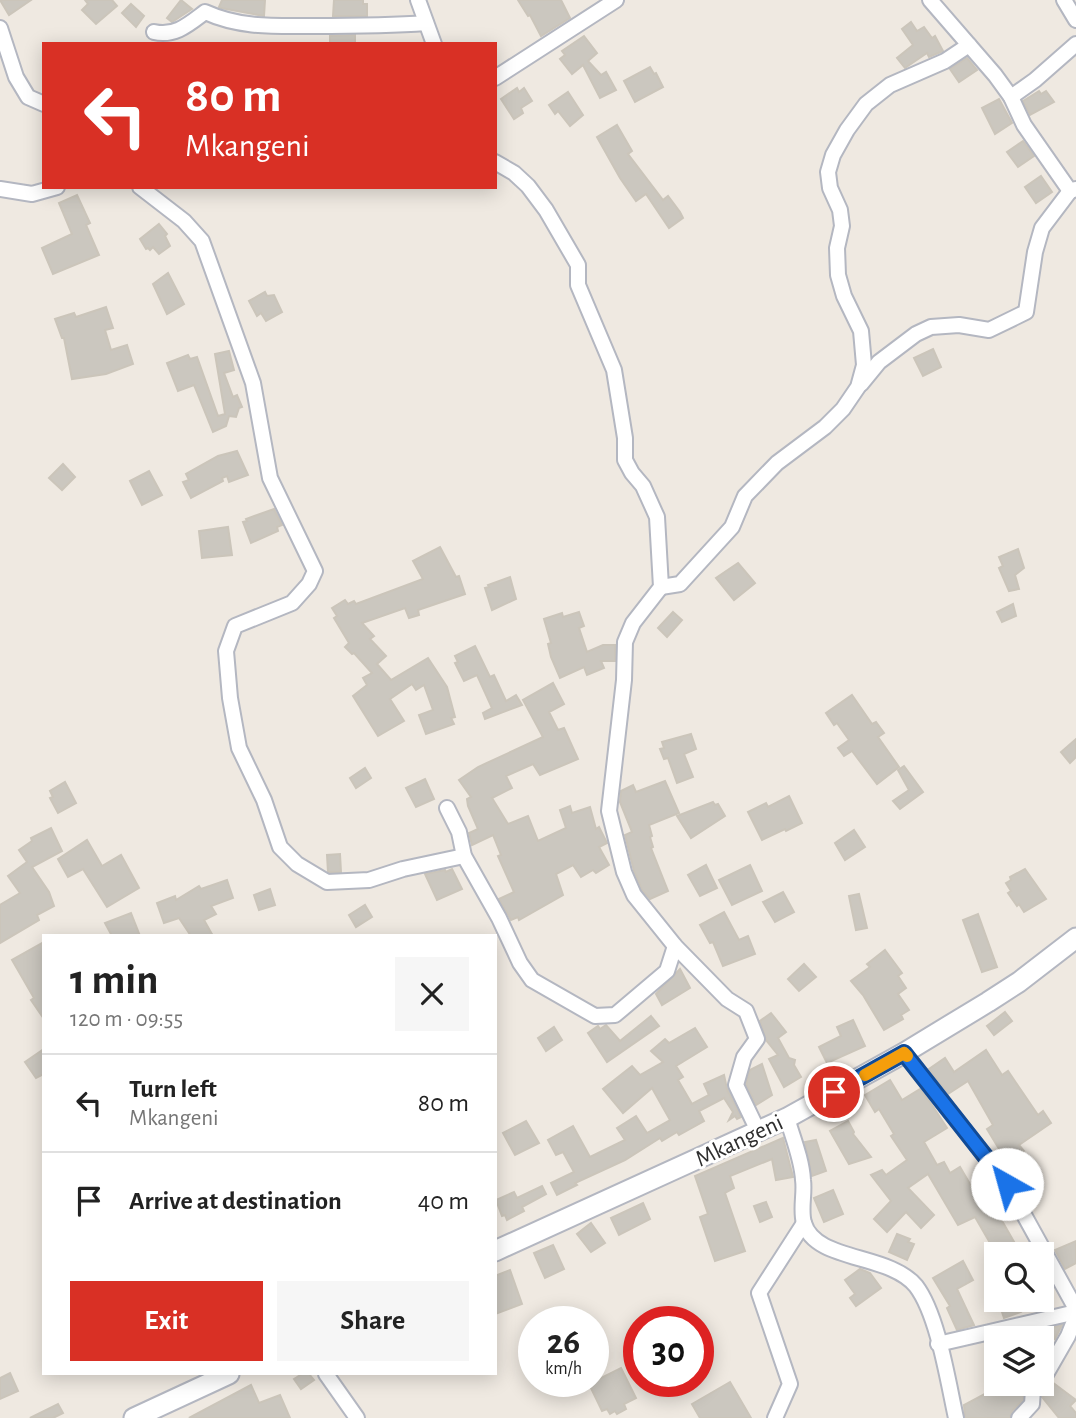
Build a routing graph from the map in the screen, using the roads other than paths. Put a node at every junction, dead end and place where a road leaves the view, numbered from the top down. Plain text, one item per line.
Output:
1 (418, 0) edge
2 (616, 0) edge
3 (930, 0) edge
4 (1064, 0) edge
5 (1076, 20) edge
6 (426, 23) junction
7 (0, 28) edge
8 (154, 32) dead end
9 (433, 42) edge
10 (1076, 44) edge
11 (969, 45) junction
12 (497, 77) edge
13 (1011, 97) junction
14 (42, 103) edge
15 (497, 163) edge
16 (0, 189) edge
17 (50, 189) edge
18 (143, 189) edge
19 (1073, 190) edge
20 (858, 387) junction
21 (661, 587) junction
22 (447, 808) dead end
23 (464, 856) junction
24 (1076, 939) edge
25 (675, 946) junction
26 (904, 1053) junction
27 (787, 1118) junction
28 (758, 1131) junction
29 (804, 1223) junction
30 (497, 1250) edge
31 (1076, 1312) edge
32 (938, 1344) junction
33 (1054, 1361) edge
34 (227, 1375) edge
35 (327, 1375) edge
36 (1033, 1396) edge
37 (134, 1418) edge
38 (357, 1418) edge
39 (775, 1418) edge
40 (956, 1418) edge
41 (1019, 1418) edge

1 - 6 street
2 - 12 street
3 - 11 street
4 - 5 street
6 - 8 street
6 - 9 street
7 - 14 street
10 - 13 street
11 - 13 street
11 - 20 street
13 - 19 street
15 - 21 street
16 - 17 street
18 - 23 street
19 - 20 street
20 - 21 street
21 - 25 street
22 - 23 street
23 - 25 street
24 - 26 street, Mkangeni
25 - 28 street
26 - 27 street, Mkangeni
26 - 31 street
27 - 28 street, Mkangeni
27 - 29 street
28 - 30 street, Mkangeni
29 - 32 street
29 - 39 street
31 - 32 street
31 - 33 street
32 - 40 street
34 - 37 street
35 - 38 street
36 - 41 street

